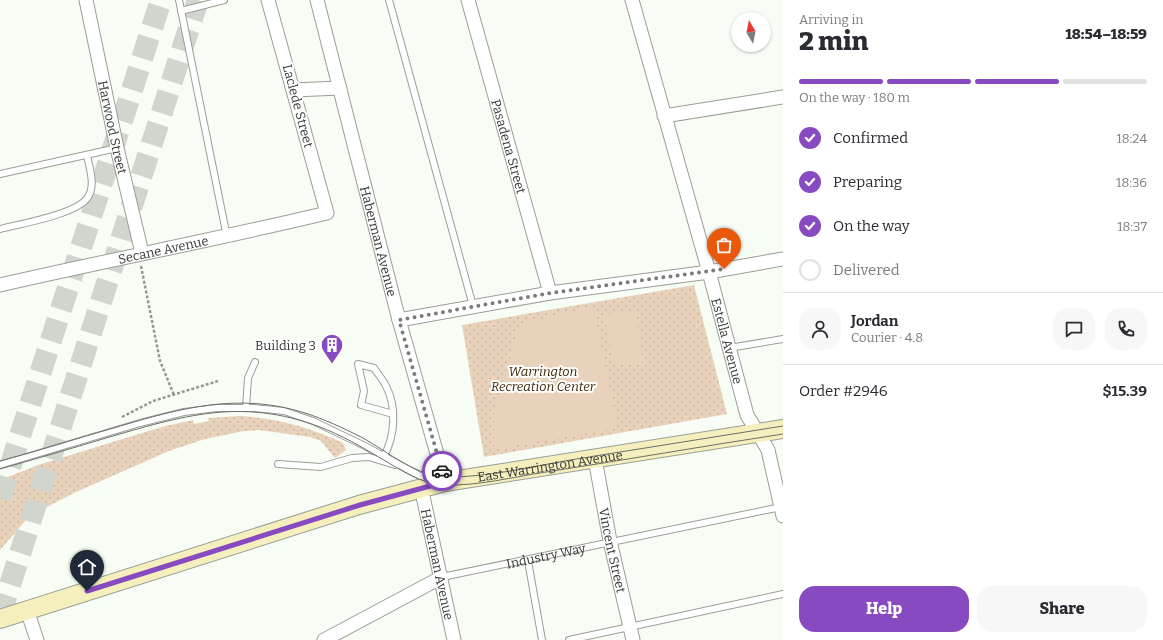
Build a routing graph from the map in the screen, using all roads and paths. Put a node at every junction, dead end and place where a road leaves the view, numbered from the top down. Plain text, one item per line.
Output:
1 (86, 0) edge
2 (178, 0) edge
3 (224, 0) edge
4 (268, 0) edge
5 (317, 0) edge
6 (390, 0) edge
7 (468, 0) edge
8 (632, 0) edge
9 (181, 11) junction
10 (340, 88) junction
11 (293, 90) junction
12 (783, 97) edge
13 (664, 116) junction
14 (117, 148) junction
15 (87, 155) junction
16 (0, 174) edge
17 (327, 213) joint
18 (0, 229) edge
19 (226, 237) junction
20 (142, 253) junction
21 (783, 259) edge
22 (709, 272) junction
23 (142, 273) dead end
24 (0, 284) edge
25 (550, 293) junction
26 (473, 306) junction
27 (399, 320) junction
28 (783, 339) edge
29 (729, 348) junction
30 (255, 362) dead end
31 (218, 382) dead end
32 (174, 395) junction
33 (246, 408) junction
34 (393, 414) junction
35 (120, 418) dead end
36 (783, 429) edge
37 (758, 433) junction
38 (384, 456) junction
39 (595, 459) junction
40 (278, 464) dead end
41 (0, 465) edge
42 (402, 466) junction
43 (445, 482) junction
44 (421, 487) junction
45 (782, 511) edge
46 (610, 541) junction
47 (528, 561) junction
48 (442, 577) junction
49 (783, 594) edge
50 (27, 610) junction
51 (0, 619) edge
52 (630, 626) junction
53 (37, 640) edge
54 (324, 640) edge
55 (454, 640) edge
56 (542, 640) edge
57 (569, 640) edge
58 (633, 640) edge

1 - 14 street, Harwood Street
2 - 9 lane
3 - 9 lane
4 - 11 street, Laclede Street
5 - 10 street, Haberman Avenue
6 - 26 lane
7 - 25 street, Pasadena Street
8 - 13 street, Estella Avenue
9 - 19 lane
10 - 11 street
10 - 27 street, Haberman Avenue
11 - 17 street, Laclede Street
12 - 13 street
13 - 22 street, Estella Avenue
14 - 15 lane
14 - 20 street, Harwood Street
15 - 16 lane
15 - 18 lane
17 - 19 street, Secane Avenue
19 - 20 street, Secane Avenue
20 - 24 street, Secane Avenue
21 - 22 street
22 - 25 street
22 - 29 street, Estella Avenue
23 - 32 path
25 - 26 street
26 - 27 street
27 - 43 street, Haberman Avenue
28 - 29 lane
29 - 37 street, Estella Avenue
30 - 33 lane
31 - 32 path
32 - 35 path
33 - 38 lane
33 - 41 lane
34 - 34 lane
34 - 38 lane
36 - 37 main road, East Warrington Avenue
37 - 39 main road, East Warrington Avenue
37 - 45 street, Estella Avenue
38 - 42 lane
39 - 43 main road, East Warrington Avenue
39 - 46 street, Vincent Street
40 - 42 lane
42 - 43 lane
43 - 44 main road, East Warrington Avenue
44 - 48 street, Haberman Avenue
44 - 50 main road, East Warrington Avenue
45 - 46 lane, Industry Way
46 - 47 lane, Industry Way
46 - 52 street, Vincent Street
47 - 48 lane, Industry Way
47 - 56 lane
48 - 54 street, Industry Way
48 - 55 street, Haberman Avenue
49 - 52 lane
50 - 51 main road, East Warrington Avenue
50 - 53 street
52 - 57 lane
52 - 58 street, Vincent Street

